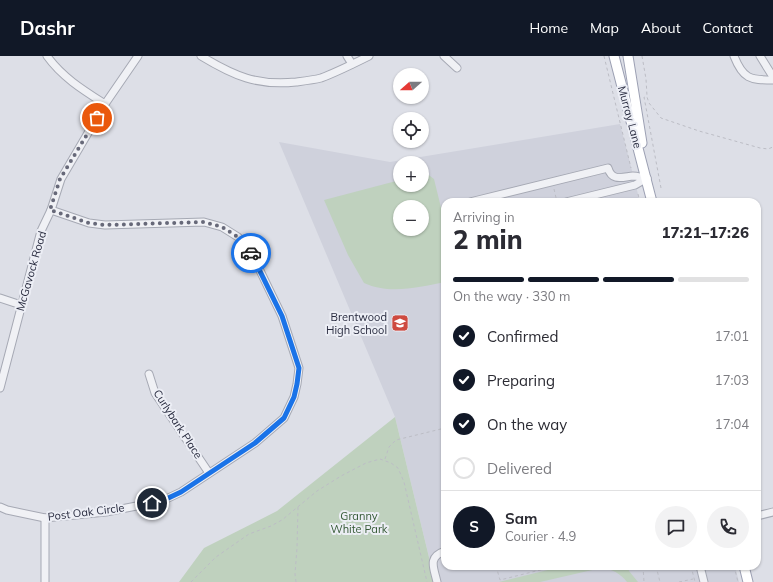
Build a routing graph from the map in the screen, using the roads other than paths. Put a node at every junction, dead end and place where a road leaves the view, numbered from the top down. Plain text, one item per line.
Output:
1 (47, 56) edge
2 (138, 56) edge
3 (200, 56) edge
4 (347, 56) edge
5 (369, 56) edge
6 (444, 56) edge
7 (614, 56) edge
8 (628, 56) edge
9 (734, 56) edge
10 (760, 56) edge
11 (352, 64) junction
12 (457, 68) dead end
13 (773, 79) edge
14 (105, 104) junction
15 (647, 178) junction
16 (486, 198) edge
17 (582, 198) edge
18 (651, 198) edge
19 (50, 210) junction
20 (0, 298) edge
21 (21, 305) junction
22 (149, 374) dead end
23 (0, 388) edge
24 (209, 473) junction
25 (0, 507) edge
26 (773, 512) edge
27 (761, 515) edge
28 (45, 518) junction
29 (441, 552) edge
30 (701, 570) edge
31 (745, 570) edge
32 (45, 582) edge
33 (437, 582) edge
34 (704, 582) edge
35 (748, 582) edge

1 - 14 street
2 - 14 street, McGavock Road
3 - 11 street
4 - 11 street
5 - 11 street
6 - 12 street
7 - 15 main road, Murray Lane
8 - 15 main road, Murray Lane
9 - 13 street
10 - 13 street
14 - 19 street, McGavock Road
15 - 16 street
15 - 17 street
15 - 18 main road, Murray Lane
19 - 21 street, McGavock Road
19 - 24 street, Post Oak Circle
20 - 21 street
21 - 23 street, McGavock Road
22 - 24 street, Curlybark Place
24 - 28 street, Post Oak Circle
25 - 28 street, Post Oak Circle
26 - 27 street
28 - 32 street
29 - 33 street
30 - 34 street
31 - 35 main road

